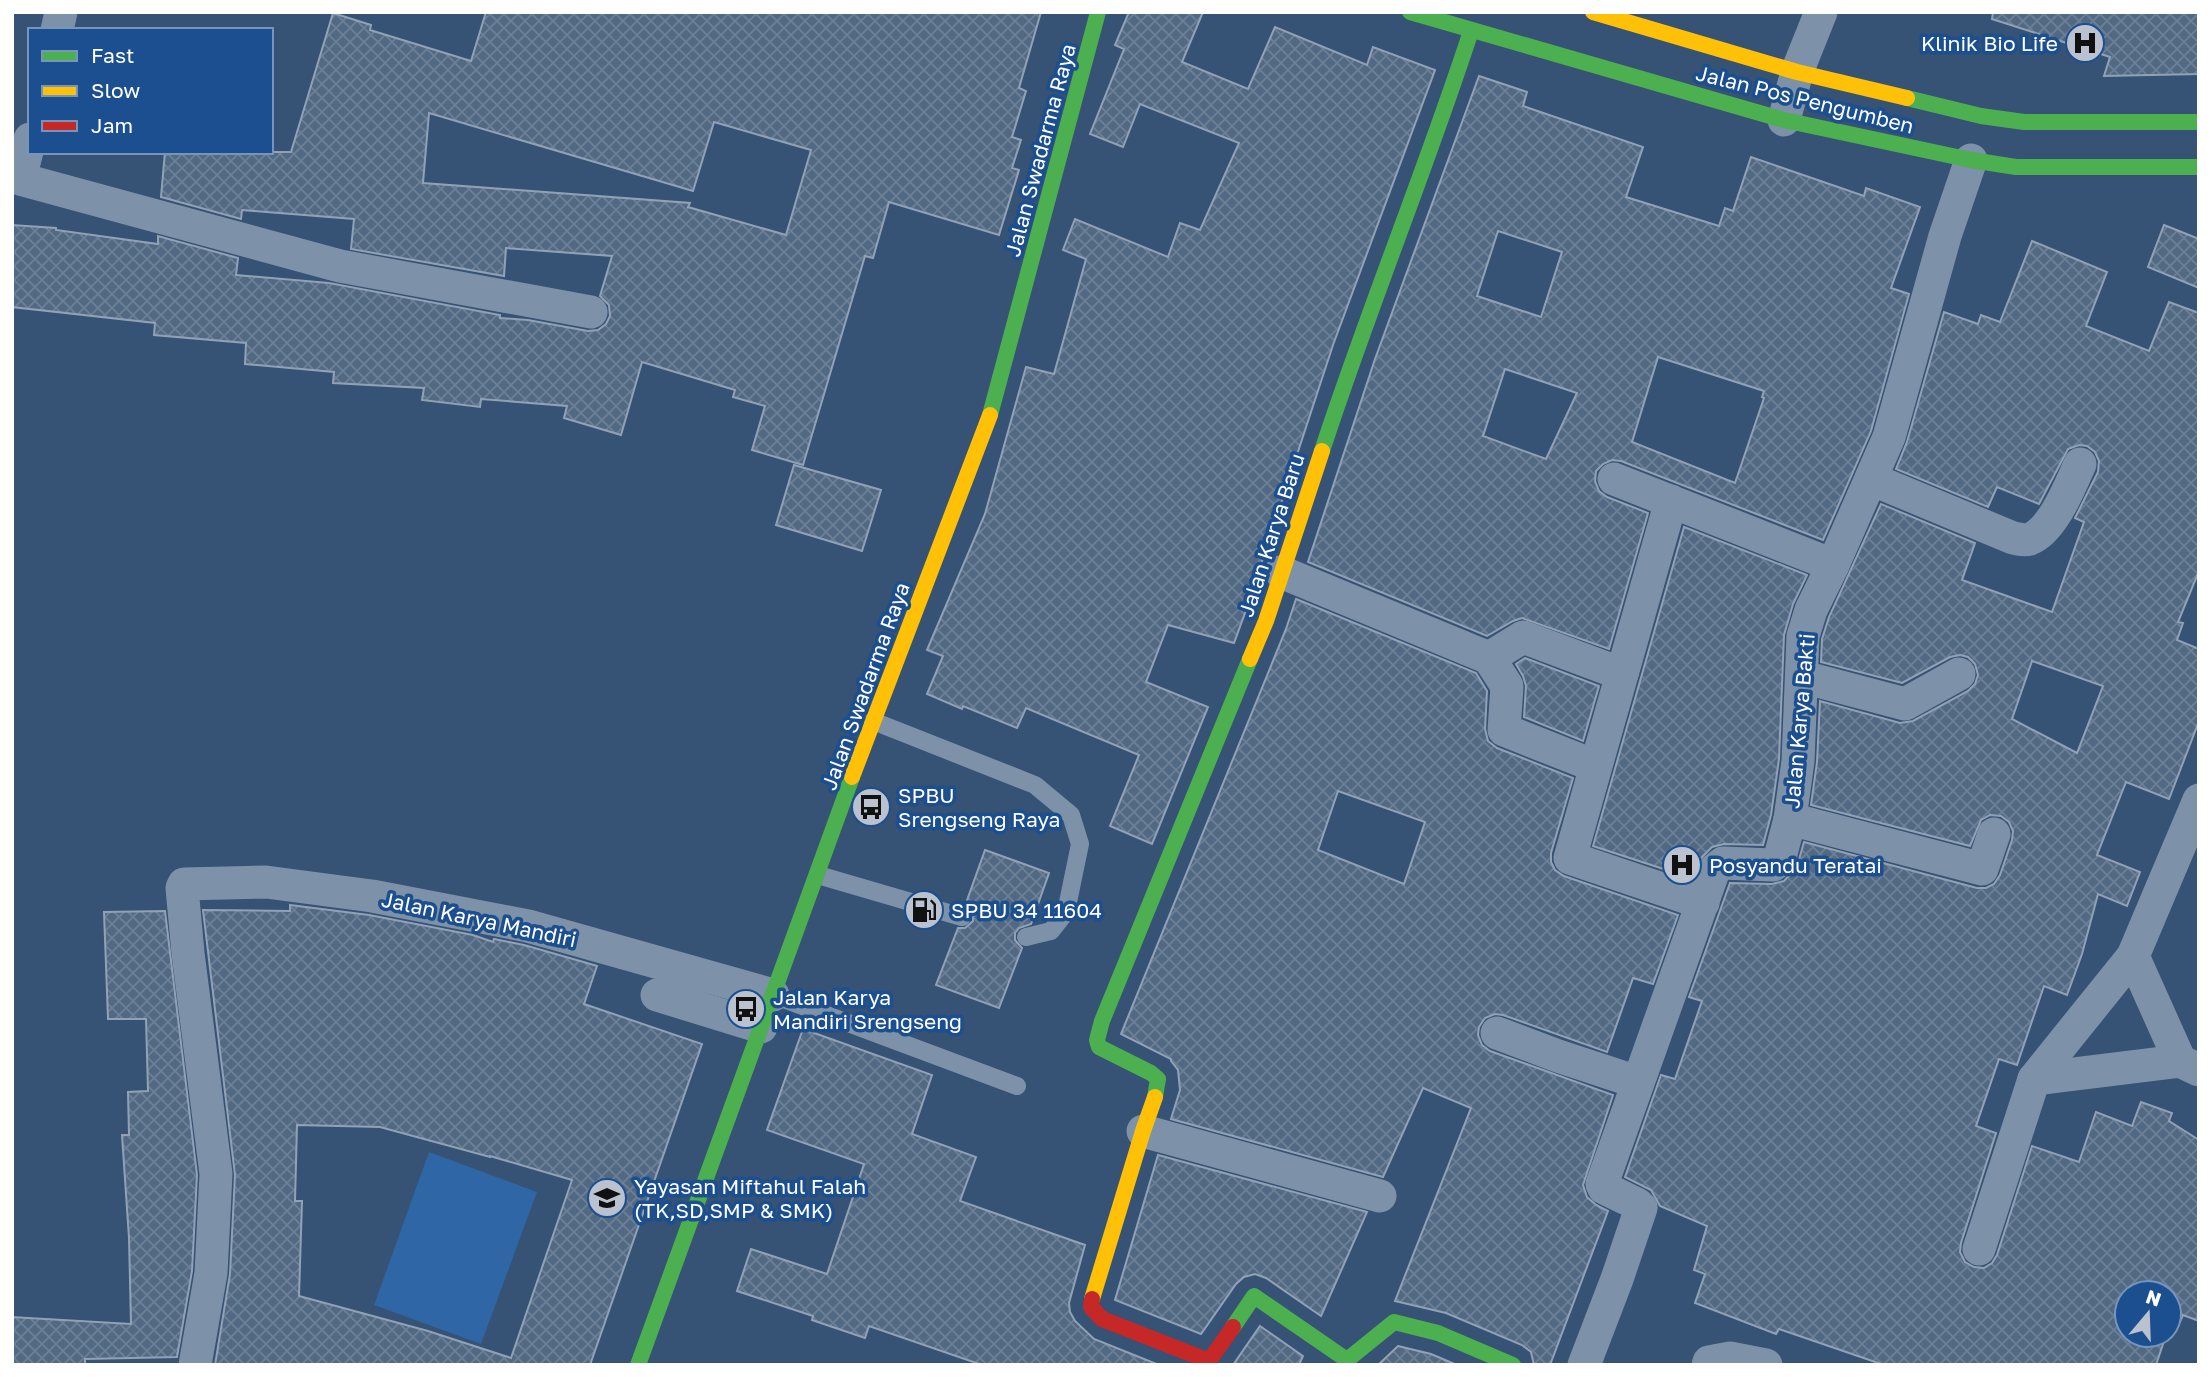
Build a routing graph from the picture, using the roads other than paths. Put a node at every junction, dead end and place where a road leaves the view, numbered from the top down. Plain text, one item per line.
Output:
1 (1098, 12) edge
2 (1410, 12) edge
3 (1593, 12) edge
4 (1821, 12) edge
5 (1471, 31) junction
6 (1797, 72) junction
7 (1784, 120) junction
8 (2199, 122) edge
9 (28, 145) edge
10 (1971, 160) junction
11 (2199, 167) edge
12 (16, 179) edge
13 (591, 312) dead end
14 (2080, 464) dead end
15 (1614, 479) dead end
16 (1871, 479) junction
17 (1671, 501) junction
18 (1833, 565) junction
19 (1281, 572) junction
20 (1489, 658) junction
21 (1622, 674) junction
22 (1959, 674) dead end
23 (1803, 677) junction
24 (873, 721) junction
25 (1595, 766) junction
26 (2199, 800) edge
27 (1790, 820) junction
28 (1994, 834) dead end
29 (818, 875) junction
30 (1703, 903) junction
31 (962, 917) dead end
32 (1026, 936) dead end
33 (2133, 956) junction
34 (657, 995) dead end
35 (773, 995) junction
36 (761, 1027) junction
37 (1497, 1032) dead end
38 (2190, 1065) edge
39 (2034, 1079) junction
40 (1637, 1082) junction
41 (1017, 1086) dead end
42 (1143, 1131) junction
43 (1380, 1196) dead end
44 (1979, 1249) dead end
45 (1210, 1363) edge
46 (1709, 1364) edge
47 (195, 1365) edge
48 (638, 1365) edge
49 (1513, 1365) edge
50 (1584, 1365) edge
51 (1766, 1365) edge

1 - 24 main road, Jalan Swadarma Raya
2 - 5 main road, Jalan Pos Pengumben
3 - 6 main road, Jalan Pos Pengumben
4 - 6 street
5 - 7 main road, Jalan Pos Pengumben
5 - 19 main road, Jalan Karya Baru
6 - 7 street
6 - 8 main road, Jalan Pos Pengumben
7 - 10 main road, Jalan Pos Pengumben
9 - 12 street
10 - 11 main road, Jalan Pos Pengumben
10 - 16 street, Jalan Karya Bakti
12 - 13 street
14 - 16 street
15 - 17 street
16 - 18 street, Jalan Karya Bakti
17 - 18 street
17 - 21 street
18 - 23 street, Jalan Karya Bakti
19 - 20 street
19 - 42 main road, Jalan Karya Baru
20 - 21 street
20 - 25 street
21 - 25 street
22 - 23 street
23 - 27 street, Jalan Karya Bakti
24 - 29 main road, Jalan Swadarma Raya
24 - 32 lane
25 - 30 street
26 - 33 street
27 - 28 street
27 - 30 street, Jalan Karya Bakti
29 - 31 lane
29 - 35 main road, Jalan Swadarma Raya
30 - 40 street, Jalan Karya Bakti
33 - 38 street
33 - 39 street
34 - 36 street
35 - 36 main road, Jalan Swadarma Raya
35 - 41 lane
35 - 47 street, Jalan Karya Mandiri
36 - 48 main road, Jalan Swadarma Raya
37 - 40 street
38 - 39 street
39 - 44 street
40 - 50 street, Jalan Karya Bakti
42 - 43 street
42 - 45 main road
45 - 49 main road
46 - 51 street

